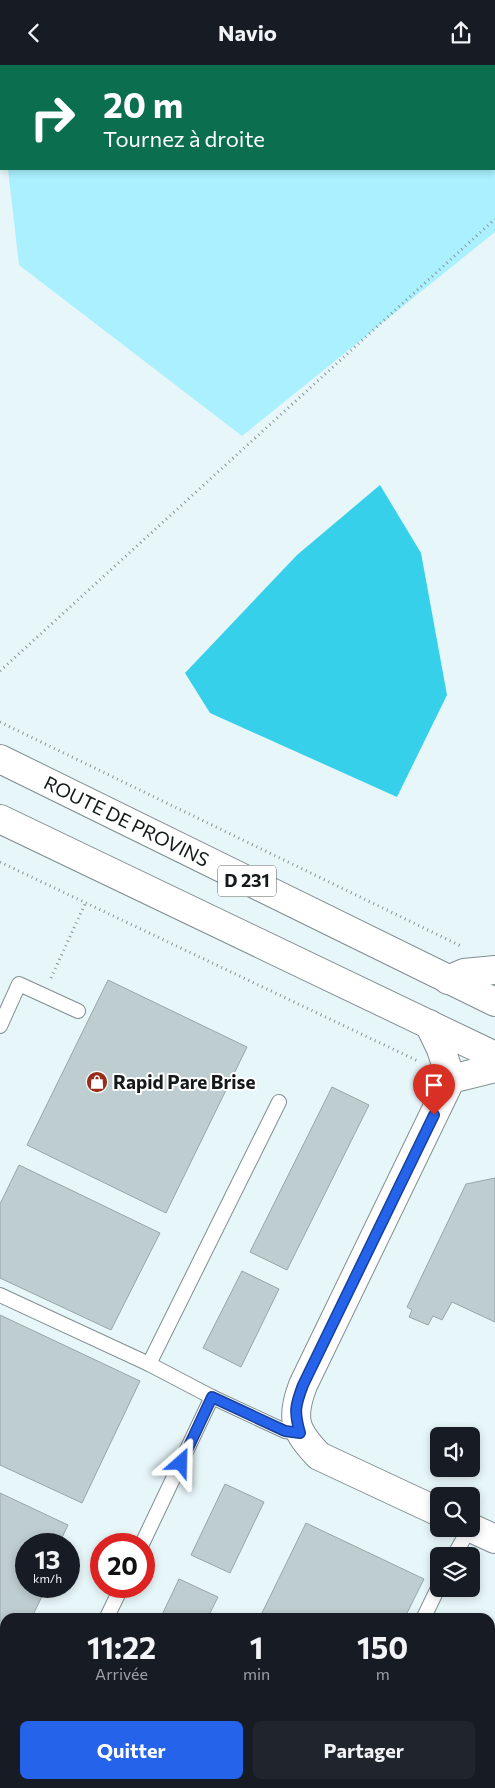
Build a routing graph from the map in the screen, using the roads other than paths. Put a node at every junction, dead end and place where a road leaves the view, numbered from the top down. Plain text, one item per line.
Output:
1 (0, 759) edge
2 (0, 819) edge
3 (495, 970) edge
4 (448, 980) junction
5 (495, 1002) edge
6 (78, 1011) dead end
7 (429, 1024) junction
8 (0, 1026) edge
9 (495, 1056) edge
10 (495, 1068) edge
11 (451, 1079) junction
12 (279, 1103) dead end
13 (0, 1295) edge
14 (149, 1364) junction
15 (212, 1397) junction
16 (300, 1433) junction
17 (430, 1508) edge
18 (480, 1532) edge
19 (147, 1533) edge
20 (495, 1539) edge
21 (434, 1597) edge
22 (116, 1598) edge
23 (109, 1613) edge
24 (426, 1613) edge

1 - 4 main road, ROUTE DE PROVINS / D 231
2 - 7 main road, D 231
3 - 4 main road
4 - 5 main road, ROUTE DE PROVINS / D 231
6 - 8 lane
7 - 9 main road, D 231
7 - 11 main road
10 - 11 main road
11 - 16 main road
12 - 14 lane
13 - 14 lane
14 - 15 lane
15 - 16 lane
15 - 19 lane
16 - 17 main road
18 - 20 main road
21 - 24 lane
22 - 23 lane

